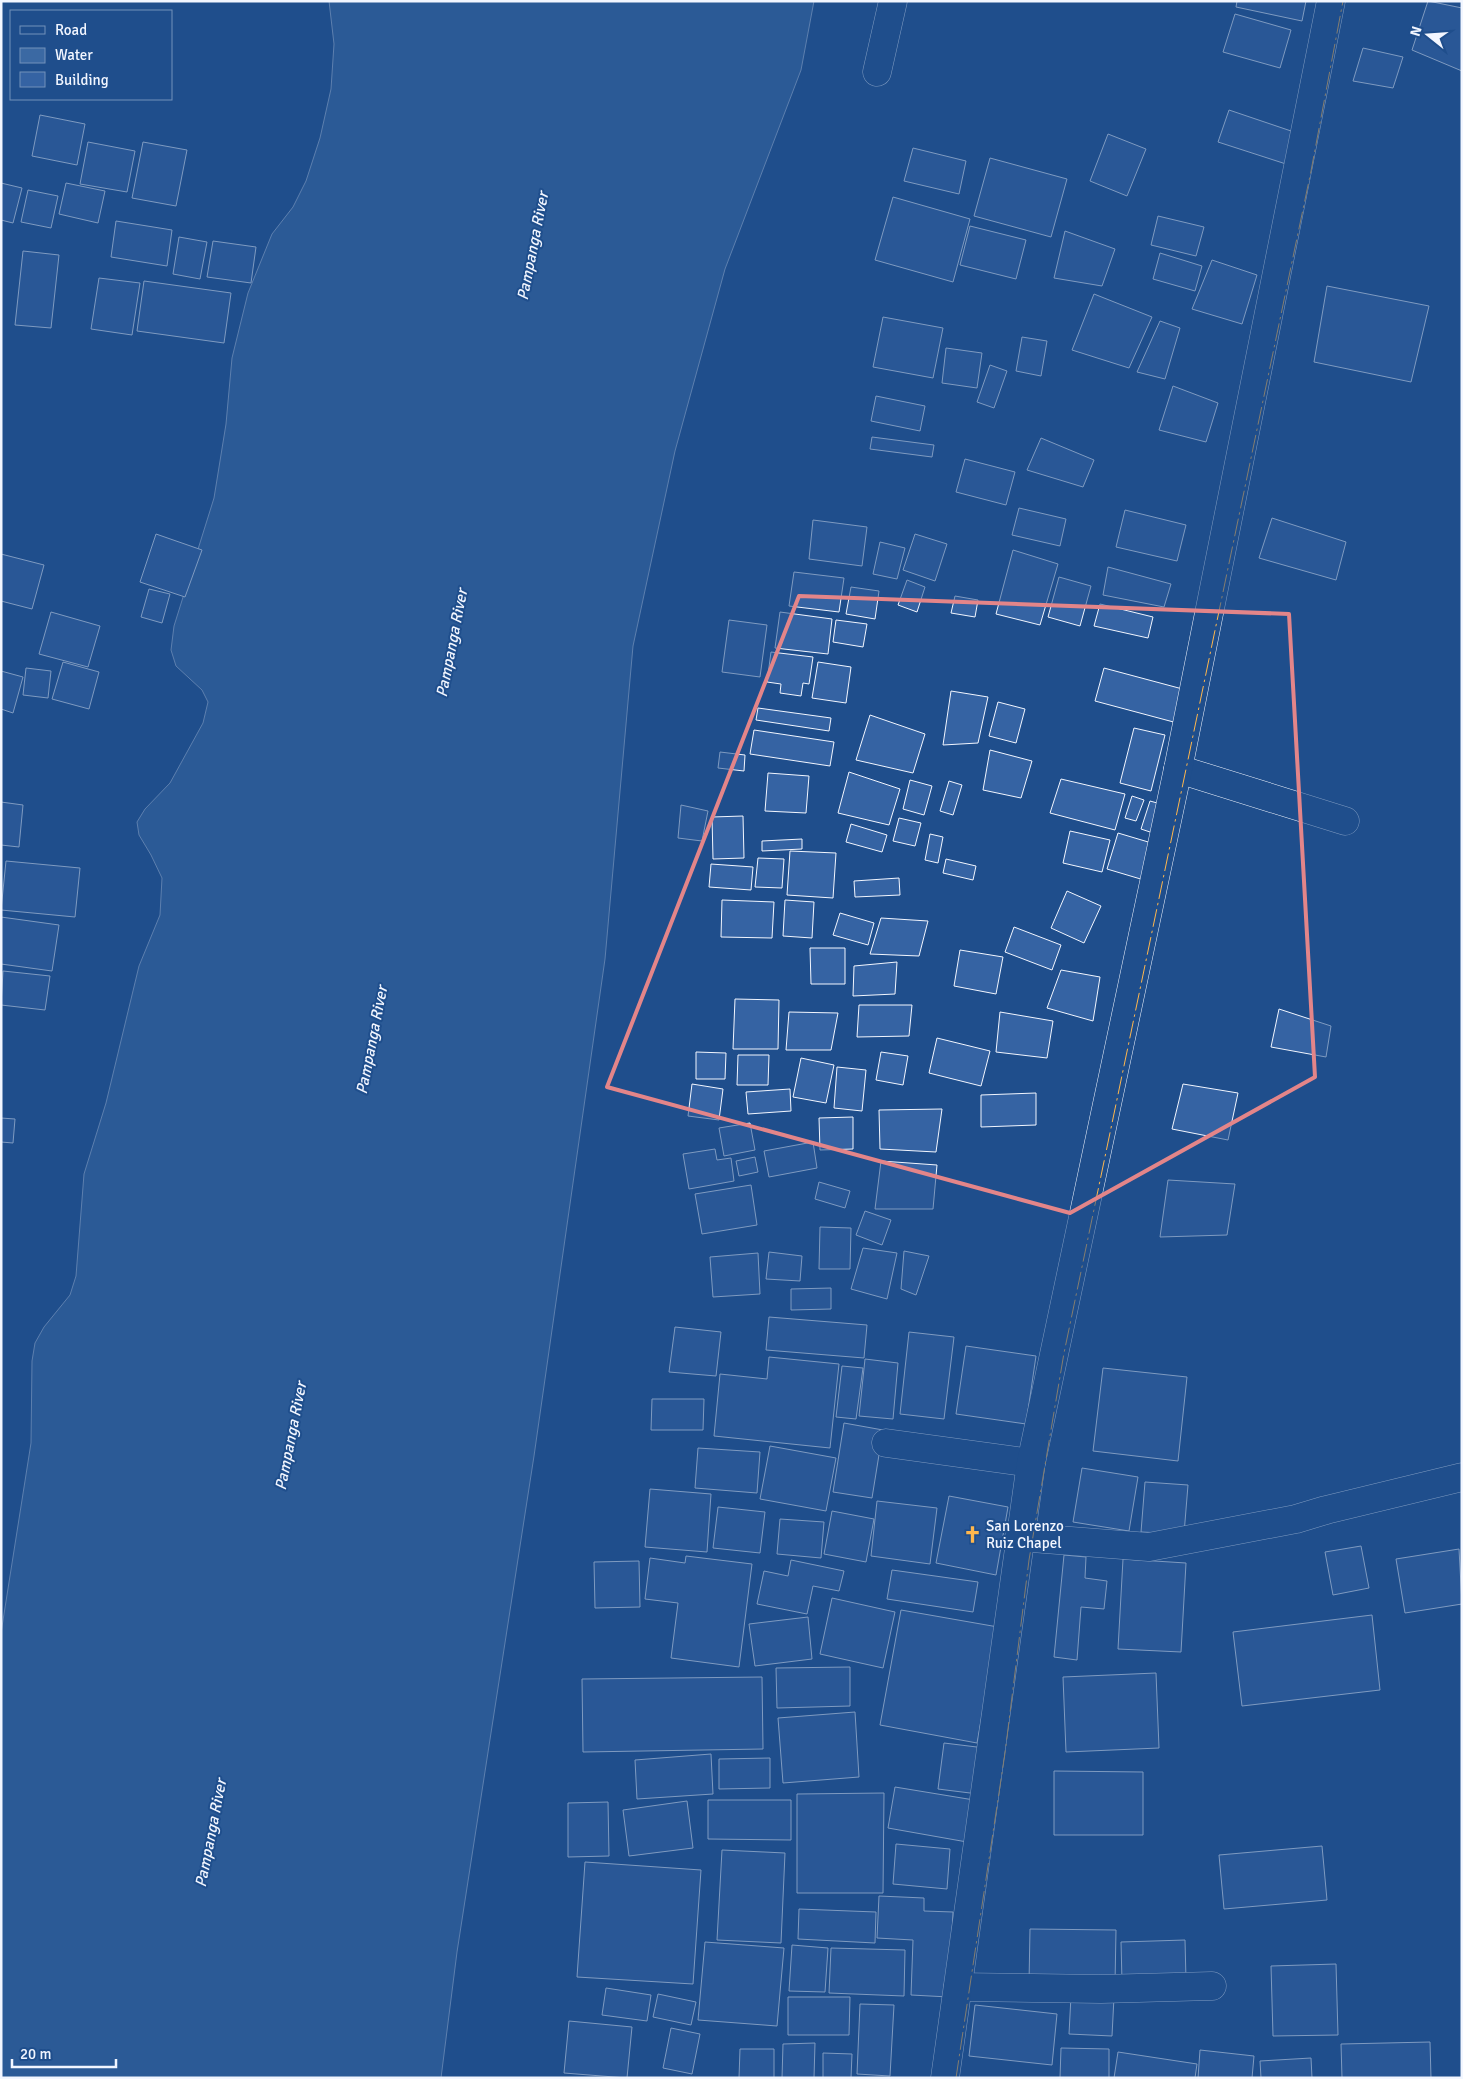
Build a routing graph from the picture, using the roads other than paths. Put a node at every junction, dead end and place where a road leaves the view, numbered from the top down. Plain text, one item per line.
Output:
1 (893, 1) edge
2 (1331, 1) edge
3 (877, 72) dead end
4 (1178, 769) junction
5 (1346, 821) dead end
6 (886, 1443) dead end
7 (1031, 1464) junction
8 (1462, 1477) edge
9 (1019, 1537) junction
10 (1212, 1986) dead end
11 (958, 1987) junction
12 (944, 2078) edge

1 - 3 street
2 - 4 street
4 - 5 street
4 - 7 street
6 - 7 street
7 - 9 street
8 - 9 street
9 - 11 street
10 - 11 street
11 - 12 street

